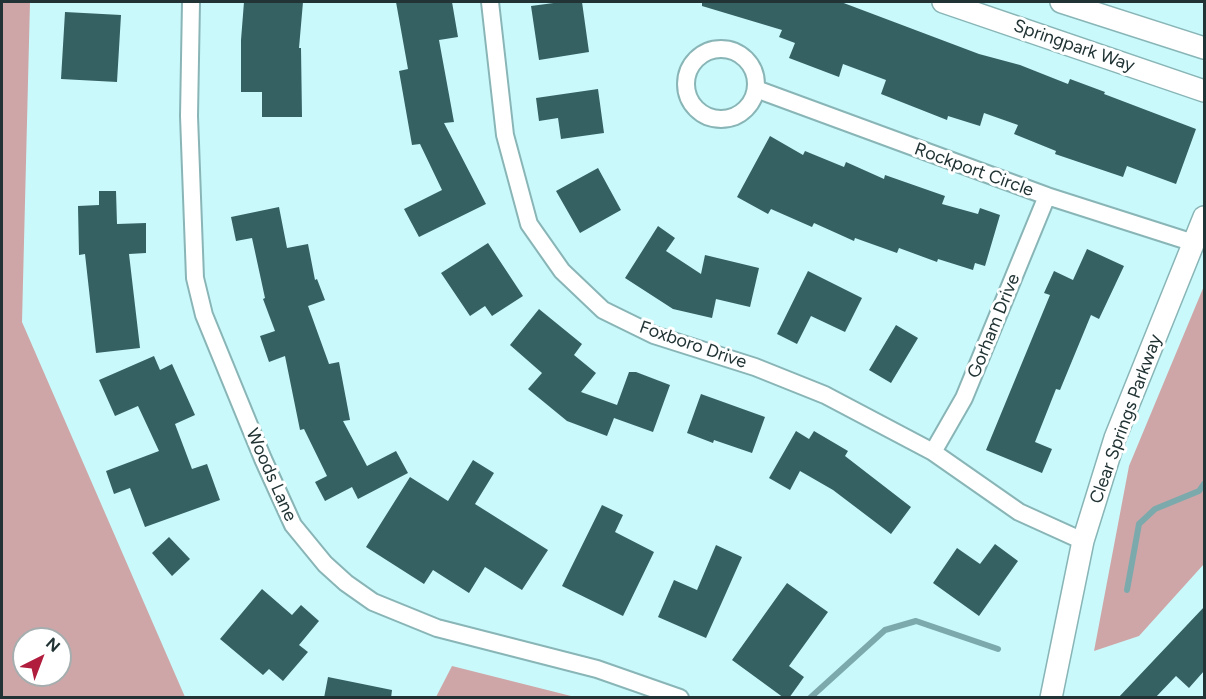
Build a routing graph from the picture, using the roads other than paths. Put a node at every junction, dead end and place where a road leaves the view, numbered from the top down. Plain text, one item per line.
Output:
1 (191, 2) edge
2 (490, 2) edge
3 (943, 2) edge
4 (1061, 2) edge
5 (1204, 48) edge
6 (756, 89) junction
7 (1204, 91) edge
8 (1047, 196) junction
9 (1204, 217) edge
10 (1194, 243) junction
11 (933, 452) junction
12 (1083, 541) junction
13 (680, 698) edge
14 (1051, 698) edge

1 - 13 street, Woods Lane
2 - 11 street, Foxboro Drive
3 - 7 street, Springpark Way
4 - 5 street
6 - 6 street
6 - 8 street, Rockport Circle
8 - 10 street, Rockport Circle
8 - 11 street, Gorham Drive
9 - 10 street, Clear Springs Parkway
10 - 12 street, Clear Springs Parkway
11 - 12 street, Foxboro Drive
12 - 14 street, Clear Springs Parkway

